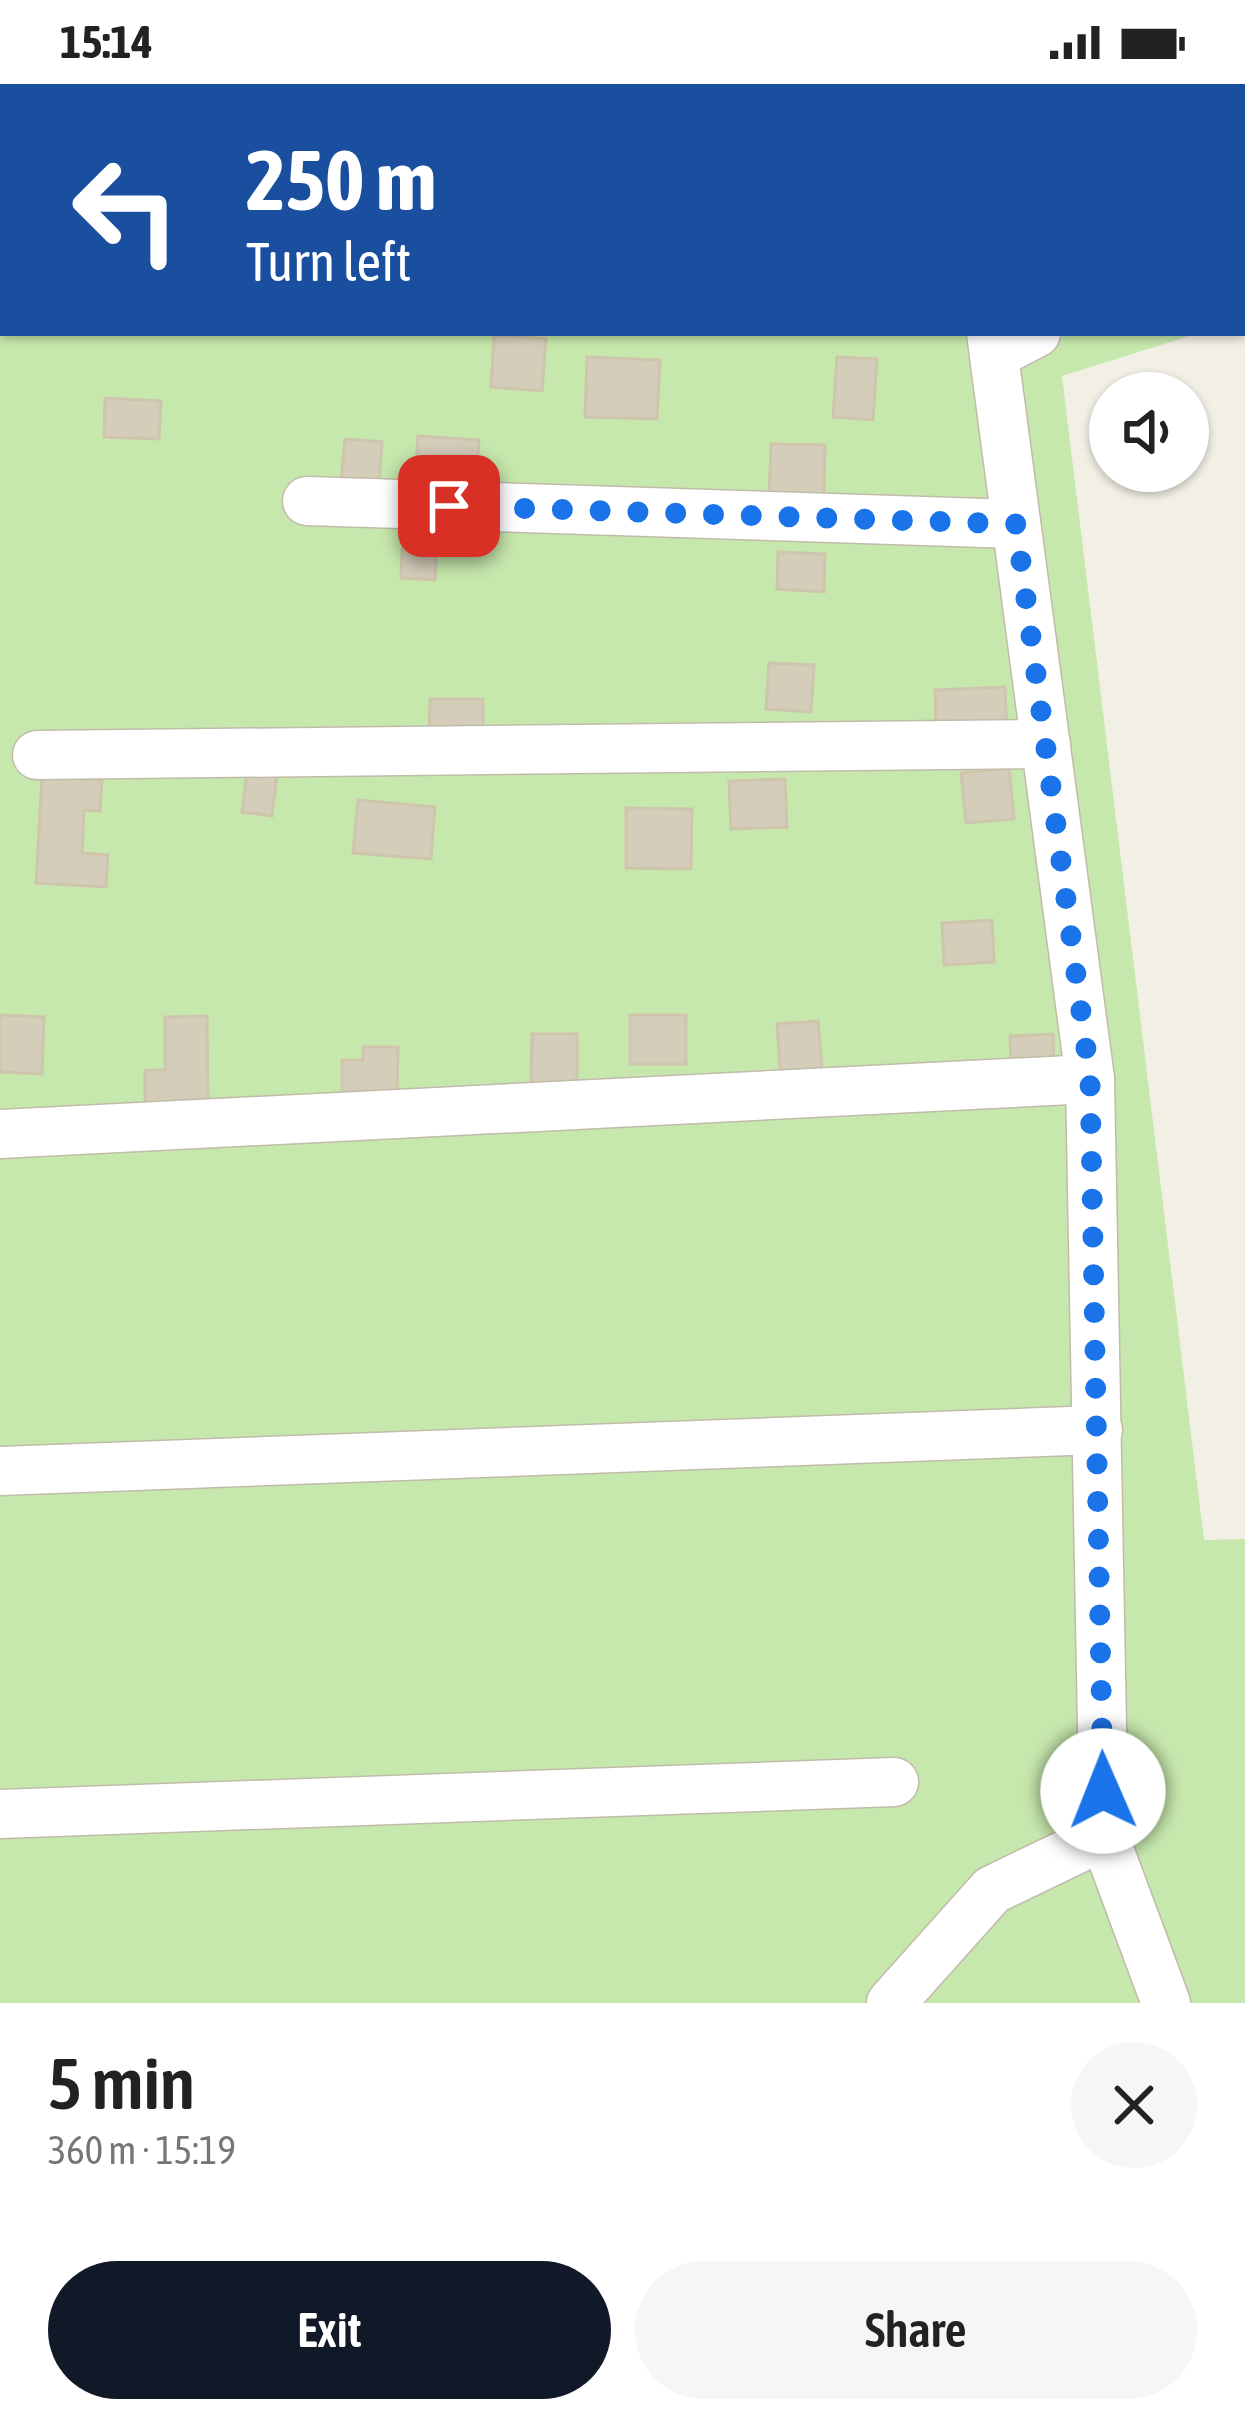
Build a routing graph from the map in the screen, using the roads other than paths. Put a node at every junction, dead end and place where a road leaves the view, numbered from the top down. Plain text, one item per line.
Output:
1 (1007, 340) edge
2 (307, 501) dead end
3 (1016, 524) junction
4 (1046, 744) junction
5 (37, 755) dead end
6 (1090, 1079) junction
7 (0, 1134) edge
8 (1098, 1430) junction
9 (0, 1472) edge
10 (894, 1782) dead end
11 (0, 1814) edge
12 (1104, 1836) junction
13 (891, 2003) edge
14 (1166, 2003) edge

1 - 3 lane
2 - 3 lane
3 - 4 lane
4 - 5 lane
4 - 6 lane
6 - 7 lane
6 - 8 lane
8 - 9 lane
8 - 12 lane
10 - 11 lane
12 - 13 lane
12 - 14 lane

